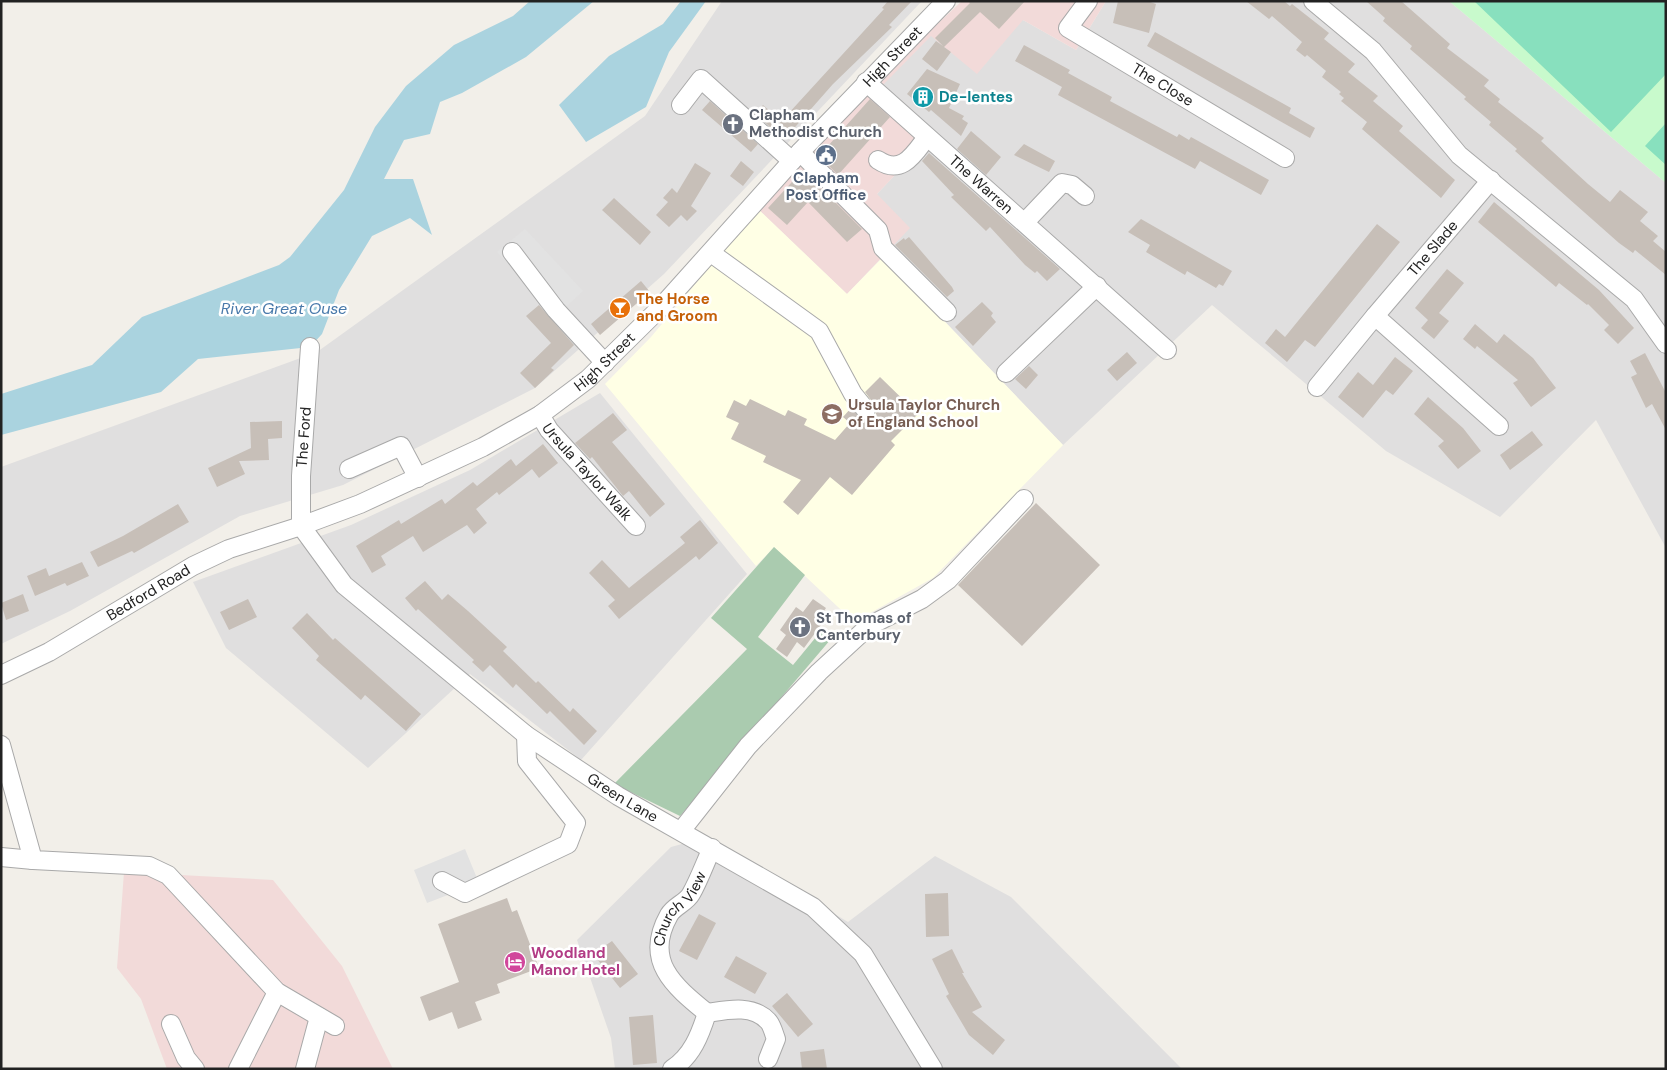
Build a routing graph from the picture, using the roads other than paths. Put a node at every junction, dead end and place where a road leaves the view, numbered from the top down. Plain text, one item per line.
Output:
1 (946, 1) edge
2 (1088, 1) edge
3 (1313, 1) edge
4 (866, 82) junction
5 (681, 104) dead end
6 (927, 137) junction
7 (796, 156) junction
8 (1285, 158) dead end
9 (878, 160) dead end
10 (1491, 180) junction
11 (1085, 196) dead end
12 (1025, 222) junction
13 (512, 252) dead end
14 (711, 253) junction
15 (1097, 286) junction
16 (947, 312) dead end
17 (1375, 316) junction
18 (1666, 344) edge
19 (310, 348) dead end
20 (1167, 350) dead end
21 (605, 362) junction
22 (1006, 373) dead end
23 (1317, 387) dead end
24 (866, 410) dead end
25 (540, 415) junction
26 (1499, 426) dead end
27 (349, 469) dead end
28 (418, 478) junction
29 (1024, 498) dead end
30 (301, 526) junction
31 (636, 526) dead end
32 (1, 675) edge
33 (526, 735) junction
34 (1, 745) edge
35 (681, 831) junction
36 (712, 848) junction
37 (1, 857) edge
38 (33, 860) junction
39 (442, 881) dead end
40 (277, 992) junction
41 (708, 1013) junction
42 (319, 1017) junction
43 (171, 1024) dead end
44 (335, 1026) dead end
45 (768, 1059) dead end
46 (195, 1069) edge
47 (238, 1069) edge
48 (305, 1069) edge
49 (672, 1069) edge
50 (932, 1069) edge

1 - 4 street, High Street
2 - 8 street, The Close
3 - 10 street
4 - 6 street, The Warren
4 - 7 street, High Street
5 - 7 street
6 - 9 street
6 - 12 street, The Warren
7 - 14 street, High Street
7 - 16 street
10 - 17 street, The Slade
10 - 18 street
11 - 12 street
12 - 15 street, The Warren
13 - 21 street
14 - 21 street, High Street
14 - 24 street
15 - 20 street, The Warren
15 - 22 street
17 - 23 street, The Slade
17 - 26 street
19 - 30 street, The Ford
21 - 25 street, High Street
25 - 28 street, High Street
25 - 31 street, Ursula Taylor Walk
27 - 28 street
28 - 30 street, High Street
29 - 35 street
30 - 32 street, Bedford Road
30 - 33 street, Green Lane
33 - 35 street, Green Lane
33 - 39 street
34 - 38 street
35 - 36 street, Green Lane
36 - 41 street, Church View
36 - 50 street, Green Lane
37 - 38 street
38 - 40 street
40 - 42 street
40 - 47 street
41 - 45 street
41 - 49 street
42 - 44 street
42 - 48 street
43 - 46 street

